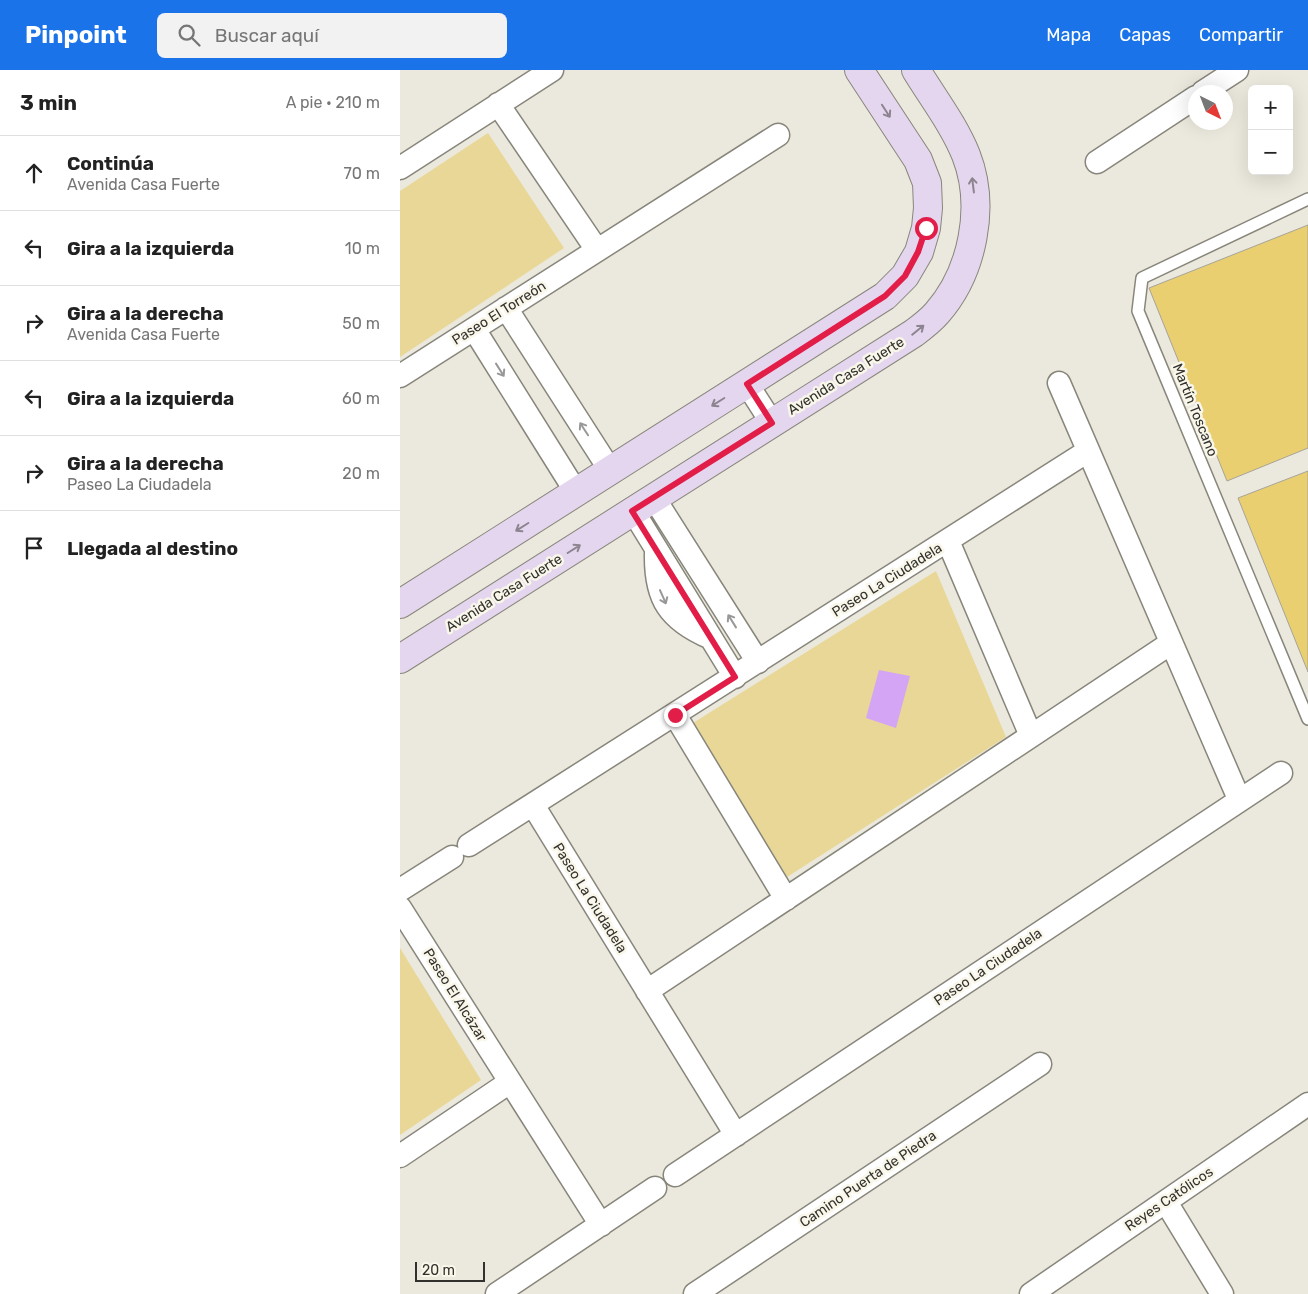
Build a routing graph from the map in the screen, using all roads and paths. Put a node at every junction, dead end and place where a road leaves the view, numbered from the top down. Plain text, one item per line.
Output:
1 (552, 70) edge
2 (859, 70) edge
3 (916, 70) edge
4 (1237, 70) edge
5 (1214, 85) edge
6 (1188, 102) edge
7 (498, 104) junction
8 (778, 135) dead end
9 (1097, 162) dead end
10 (400, 168) edge
11 (1308, 200) edge
12 (597, 250) junction
13 (506, 308) junction
14 (474, 329) junction
15 (400, 376) edge
16 (747, 384) junction
17 (1059, 384) dead end
18 (772, 423) junction
19 (1088, 451) junction
20 (610, 470) junction
21 (576, 492) junction
22 (643, 504) junction
23 (948, 541) junction
24 (400, 604) edge
25 (1171, 643) junction
26 (400, 659) edge
27 (758, 662) junction
28 (735, 677) junction
29 (1304, 708) edge
30 (675, 715) junction
31 (1308, 720) edge
32 (1031, 736) junction
33 (1281, 773) dead end
34 (1240, 800) junction
35 (533, 805) junction
36 (400, 890) edge
37 (786, 899) junction
38 (400, 908) edge
39 (648, 991) junction
40 (1040, 1064) dead end
41 (510, 1082) junction
42 (1308, 1104) edge
43 (736, 1135) junction
44 (400, 1156) edge
45 (675, 1176) dead end
46 (655, 1188) dead end
47 (1166, 1202) junction
48 (601, 1225) junction
49 (497, 1294) edge
50 (696, 1294) edge
51 (1031, 1294) edge
52 (1222, 1294) edge

1 - 7 street
2 -> 16 street
18 -> 3 street, Avenida Casa Fuerte
4 - 5 street
6 - 9 street
7 - 10 street
7 - 12 street
8 - 12 street, Paseo El Torreón
11 - 29 lane, Martín Toscano
12 - 13 street, Paseo El Torreón
13 - 14 street, Paseo El Torreón
20 -> 13 street
14 - 15 street, Paseo El Torreón
14 -> 21 street
16 - 18 street
16 -> 20 street
17 - 19 street
18 - 22 street, Avenida Casa Fuerte
19 - 23 street, Paseo La Ciudadela
19 - 25 street
20 - 21 street
21 -> 24 street
26 -> 22 street, Avenida Casa Fuerte
27 -> 22 street
22 -> 28 street
23 - 27 street, Paseo La Ciudadela
23 - 32 street, Paseo La Ciudadela
25 - 32 street
25 - 34 street
27 - 28 street, Paseo La Ciudadela
28 - 30 street, Paseo La Ciudadela
29 - 31 lane, Martín Toscano
30 - 35 street, Paseo La Ciudadela
30 - 37 street
32 - 37 street
33 - 34 street, Paseo La Ciudadela
34 - 43 street, Paseo La Ciudadela
35 - 36 street, Paseo La Ciudadela
35 - 39 street, Paseo La Ciudadela
37 - 39 street
38 - 41 street, Paseo El Alcázar
39 - 43 street, Paseo La Ciudadela
40 - 50 street, Camino Puerta de Piedra
41 - 44 street
41 - 48 street, Paseo El Alcázar
42 - 47 street, Reyes Católicos
43 - 45 street, Paseo La Ciudadela
46 - 48 street
47 - 51 street, Reyes Católicos
47 - 52 street
48 - 49 street

